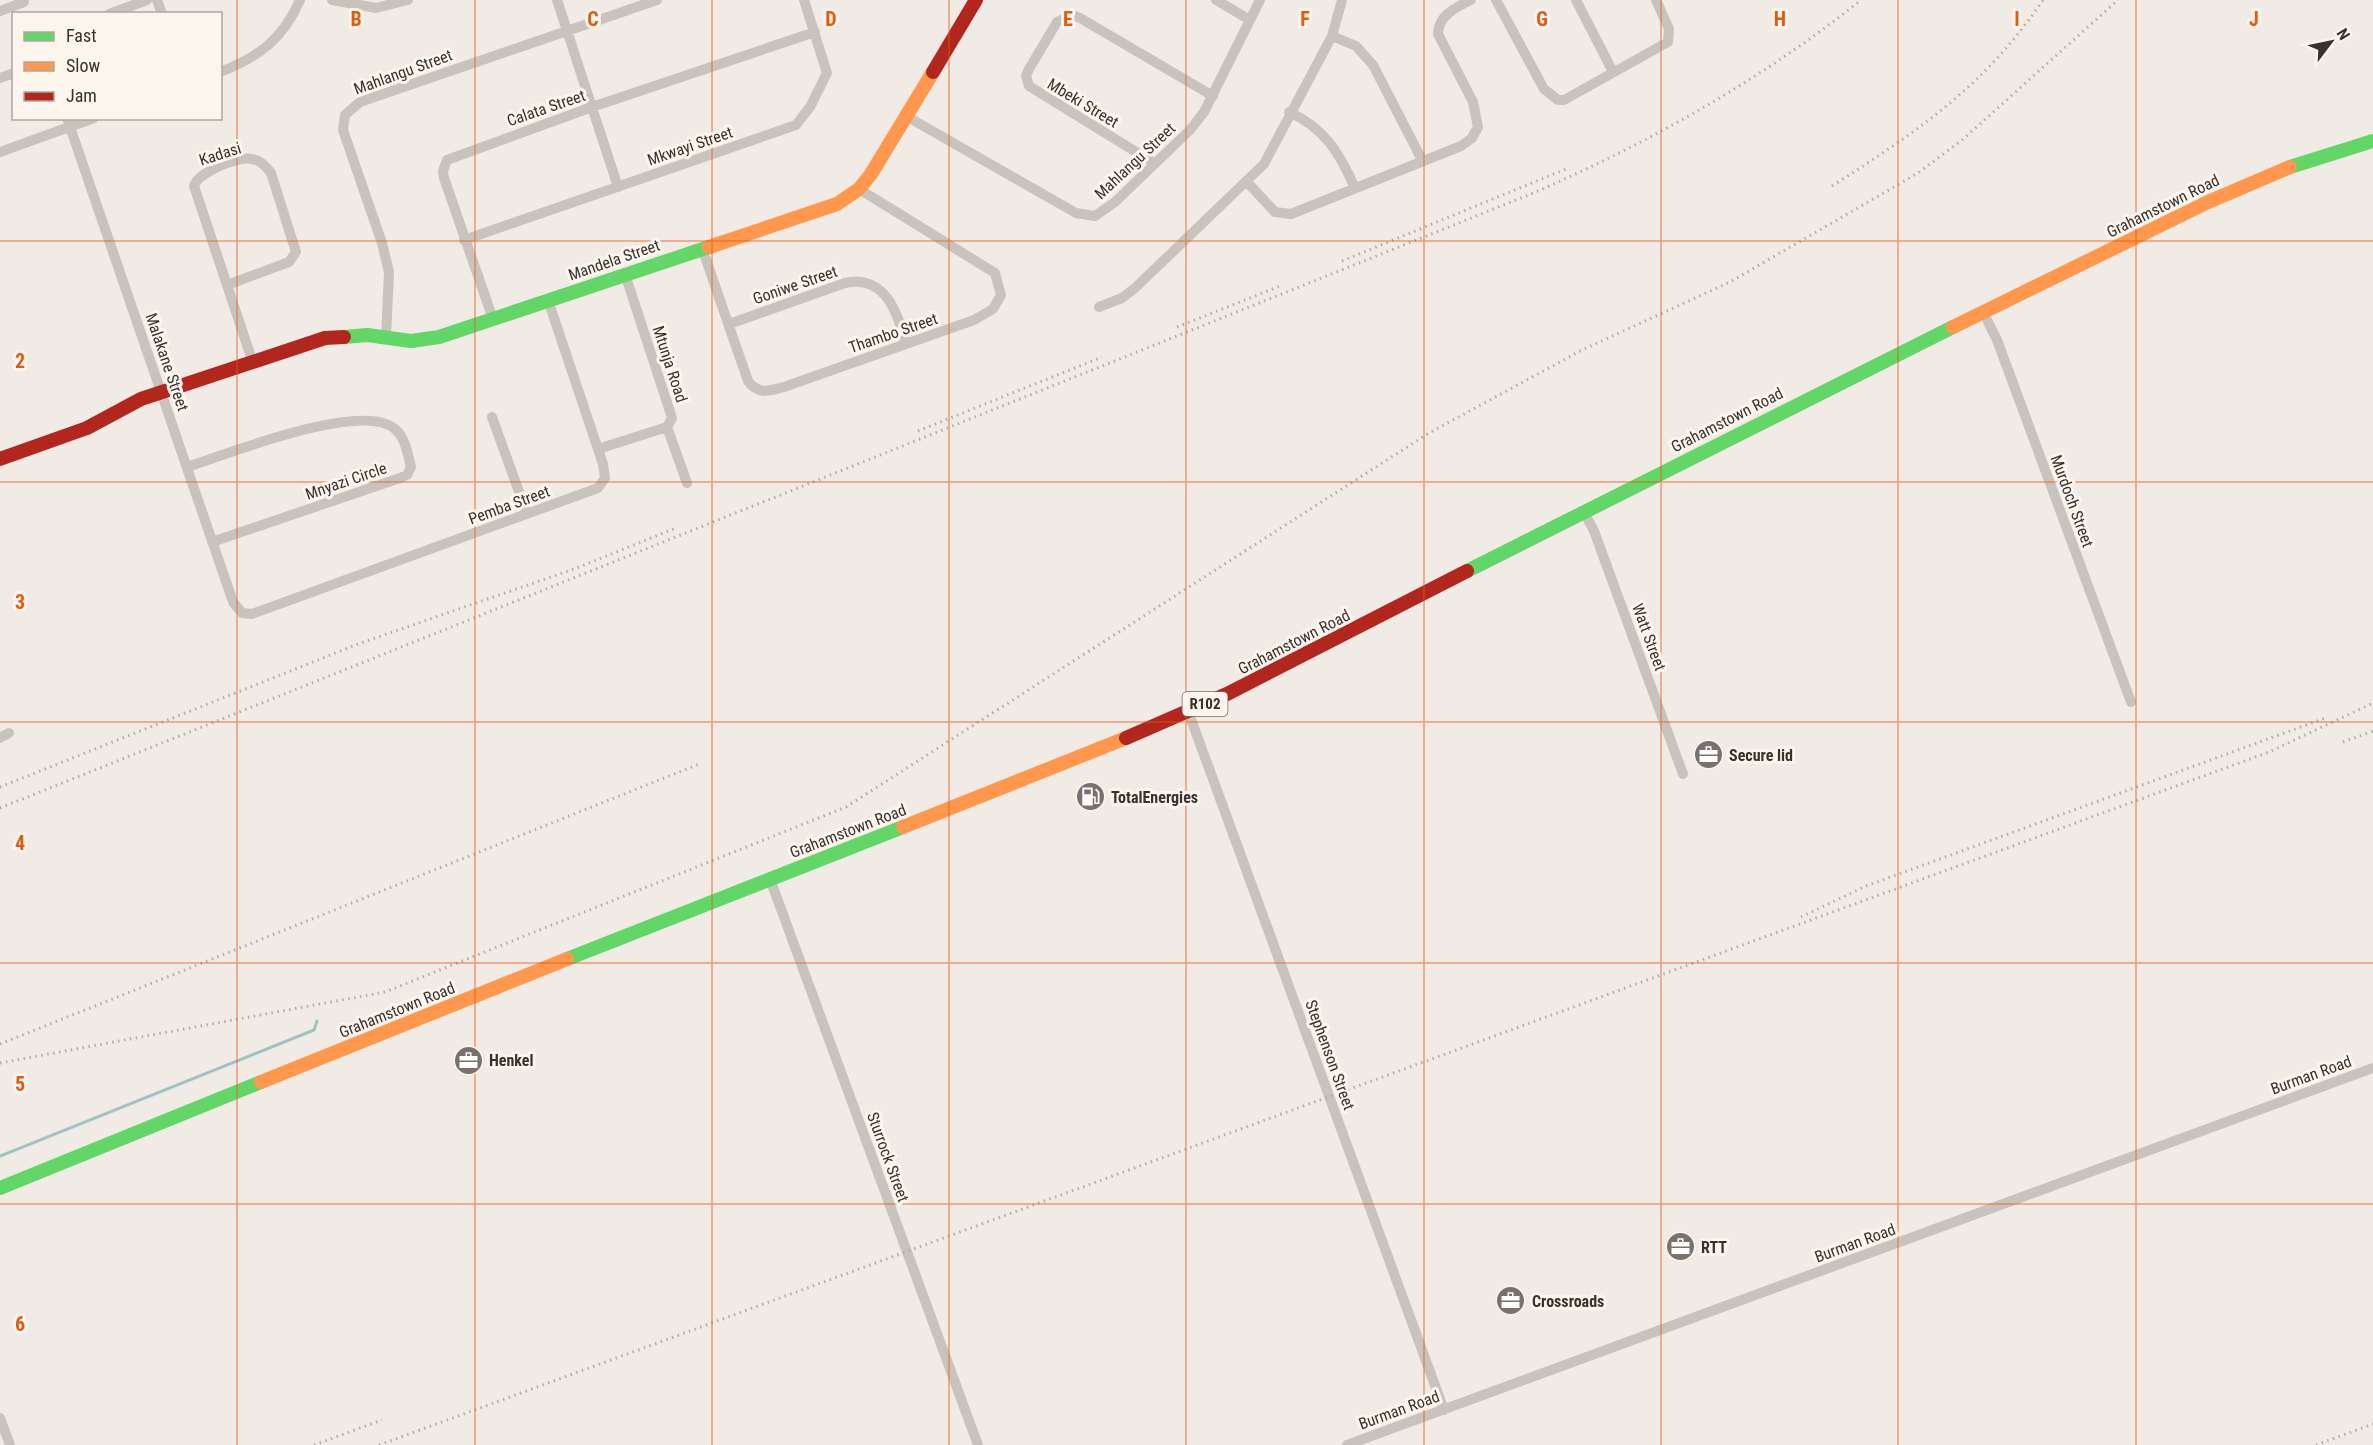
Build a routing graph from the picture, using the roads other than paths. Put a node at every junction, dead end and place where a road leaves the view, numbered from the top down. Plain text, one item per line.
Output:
1 (147, 0) edge
2 (300, 0) edge
3 (332, 0) edge
4 (408, 0) edge
5 (557, 0) edge
6 (657, 0) edge
7 (804, 0) edge
8 (976, 0) edge
9 (1216, 0) edge
10 (1260, 0) edge
11 (1342, 0) edge
12 (1471, 0) edge
13 (1496, 0) edge
14 (1576, 0) edge
15 (1656, 0) edge
16 (24, 1) edge
17 (0, 12) edge
18 (114, 12) edge
19 (1250, 20) junction
20 (568, 30) junction
21 (815, 32) junction
22 (1332, 36) junction
23 (222, 71) edge
24 (1613, 72) junction
25 (1213, 96) junction
26 (592, 107) junction
27 (1289, 112) junction
28 (906, 116) junction
29 (84, 120) edge
30 (69, 123) edge
31 (2373, 141) edge
32 (0, 152) edge
33 (1422, 160) junction
34 (1154, 163) junction
35 (1247, 182) junction
36 (618, 187) junction
37 (1355, 188) junction
38 (859, 189) junction
39 (464, 240) junction
40 (702, 248) junction
41 (625, 274) junction
42 (227, 285) junction
43 (548, 300) junction
44 (1099, 307) dead end
45 (1983, 312) junction
46 (493, 319) junction
47 (729, 324) junction
48 (386, 337) junction
49 (906, 344) junction
50 (252, 360) junction
51 (162, 392) junction
52 (492, 417) dead end
53 (667, 427) junction
54 (598, 449) junction
55 (0, 459) edge
56 (187, 467) junction
57 (687, 483) dead end
58 (1584, 512) junction
59 (526, 514) junction
60 (212, 542) junction
61 (242, 613) joint
62 (2131, 702) dead end
63 (1188, 711) junction
64 (1683, 774) dead end
65 (770, 879) junction
66 (2373, 1068) edge
67 (0, 1188) edge
68 (1444, 1410) junction
69 (0, 1418) edge
70 (10, 1445) edge
71 (978, 1445) edge
72 (1347, 1445) edge

1 - 18 street
2 - 23 street
3 - 4 street
5 - 20 street
6 - 20 street, Mahlangu Street
7 - 21 street, Mkwayi Street
8 - 28 main road, Mandela Street
9 - 19 street
10 - 19 street, Mahlangu Street
11 - 22 street
12 - 33 street
13 - 24 street
14 - 24 street
15 - 24 street
16 - 17 street
19 - 25 street, Mahlangu Street
20 - 26 street
20 - 48 street, Mahlangu Street
21 - 26 street, Calata Street
21 - 36 street, Mkwayi Street
22 - 27 street
22 - 33 street
25 - 34 street, Mahlangu Street
25 - 34 street, Mbeki Street
26 - 36 street
26 - 39 street, Calata Street
27 - 35 street
27 - 37 street
28 - 34 street, Mahlangu Street
28 - 38 main road, Mandela Street
29 - 30 street
30 - 32 street
30 - 51 street, Malakane Street
31 - 45 main road, Grahamstown Road / R102
33 - 37 street
35 - 37 street
35 - 44 street
36 - 39 street, Mkwayi Street
38 - 40 main road, Mandela Street
38 - 49 street, Thambo Street
39 - 46 street, Calata Street
40 - 41 main road, Mandela Street
40 - 47 street, Thambo Street
41 - 43 main road, Mandela Street
41 - 53 street, Mtunja Road
42 - 42 street, Kadasi
42 - 50 street, Kadasi
43 - 46 main road, Mandela Street
43 - 54 street, Pemba Street
45 - 58 main road, Grahamstown Road / R102
45 - 62 street, Murdoch Street
46 - 48 main road, Mandela Street
47 - 49 street, Goniwe Street
47 - 49 street, Thambo Street
48 - 50 main road, Mandela Street
50 - 51 main road, Mandela Street
51 - 55 main road, Mandela Street
51 - 56 street, Malakane Street
52 - 59 street
53 - 54 street, Mtunja Road
53 - 57 street
54 - 59 street, Pemba Street
56 - 60 street, Malakane Street
56 - 60 street, Mnyazi Circle
58 - 63 main road, Grahamstown Road / R102
58 - 64 street, Watt Street
59 - 61 street, Pemba Street
60 - 61 street, Malakane Street
63 - 65 main road, Grahamstown Road / R102
63 - 68 street, Stephenson Street
65 - 67 main road, Grahamstown Road / R102
65 - 71 street, Sturrock Street
66 - 68 street, Burman Road
68 - 72 street, Burman Road
69 - 70 street

